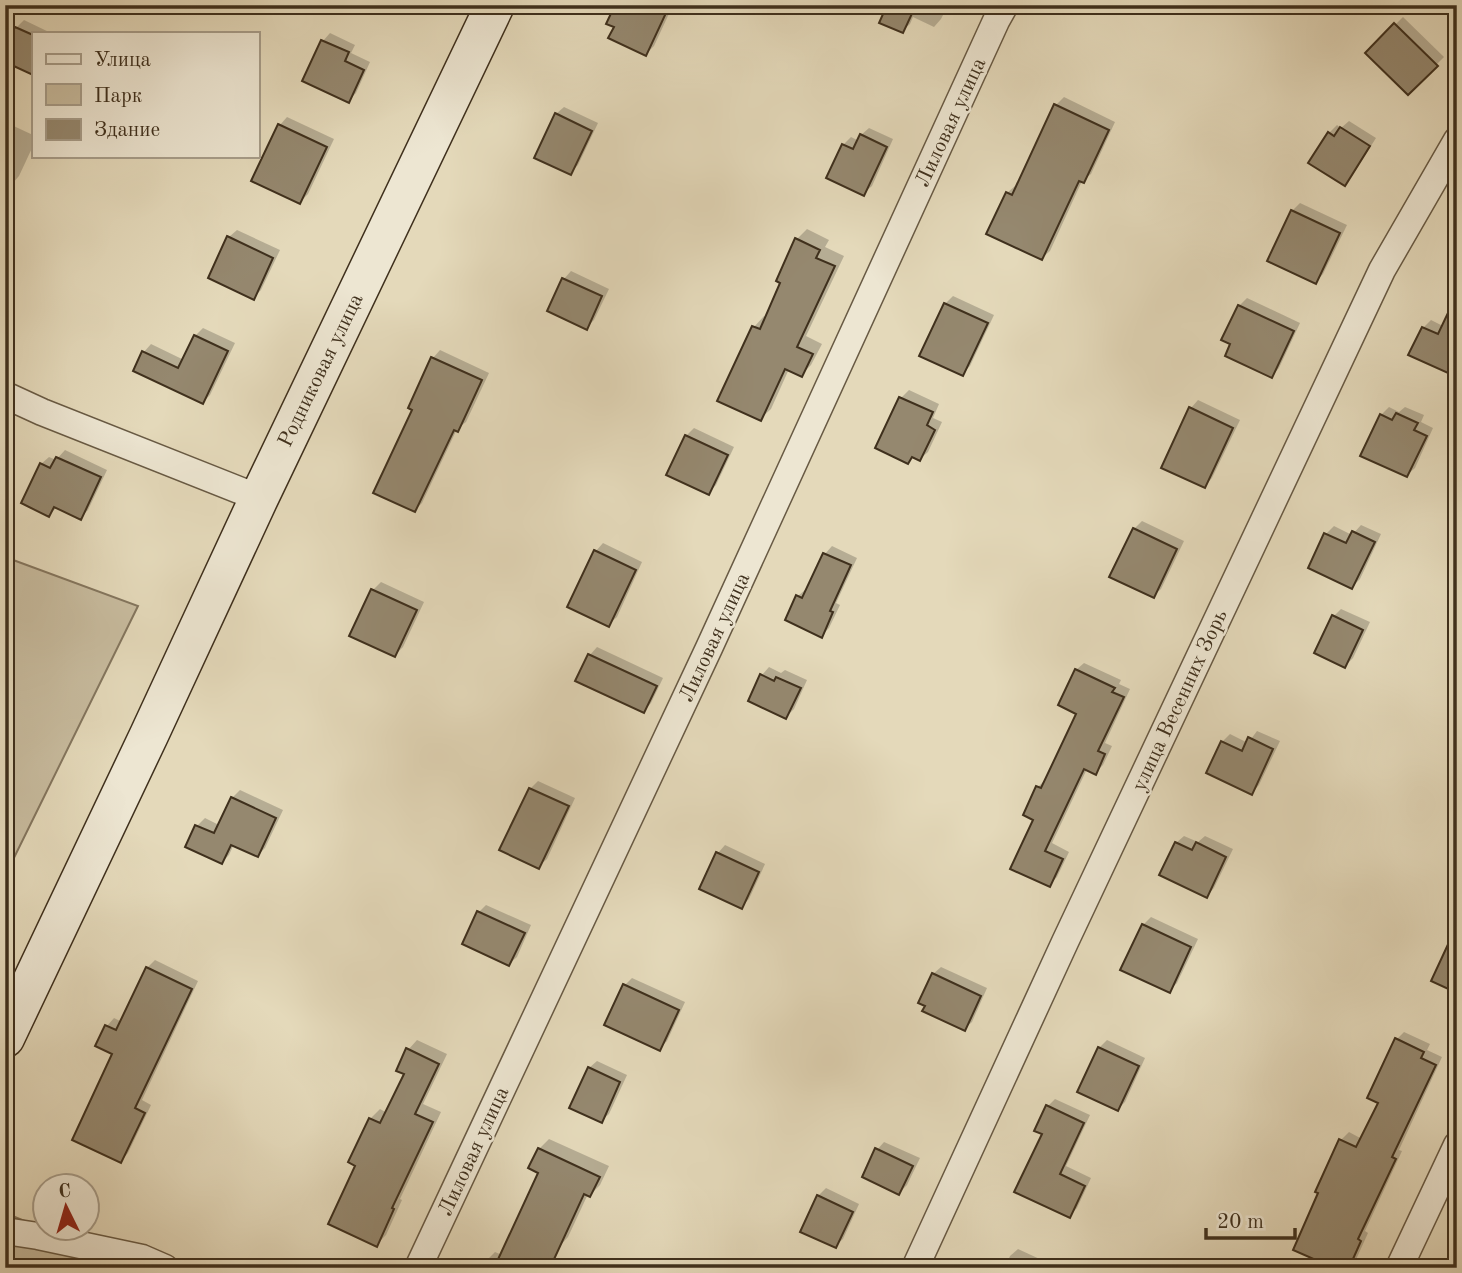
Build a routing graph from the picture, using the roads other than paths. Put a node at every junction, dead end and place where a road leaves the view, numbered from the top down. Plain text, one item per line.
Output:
1 (495, 5) edge
2 (1005, 5) edge
3 (1457, 140) edge
4 (5, 395) edge
5 (259, 498) junction
6 (5, 1038) edge
7 (1457, 1145) edge
8 (5, 1231) edge
9 (165, 1268) edge
10 (418, 1268) edge
11 (915, 1268) edge
12 (1399, 1268) edge

1 - 5 street, Родниковая улица
2 - 10 street, Лиловая улица
3 - 11 street, улица Весенних Зорь
4 - 5 street
5 - 6 street, Родниковая улица
7 - 12 street
8 - 9 street

